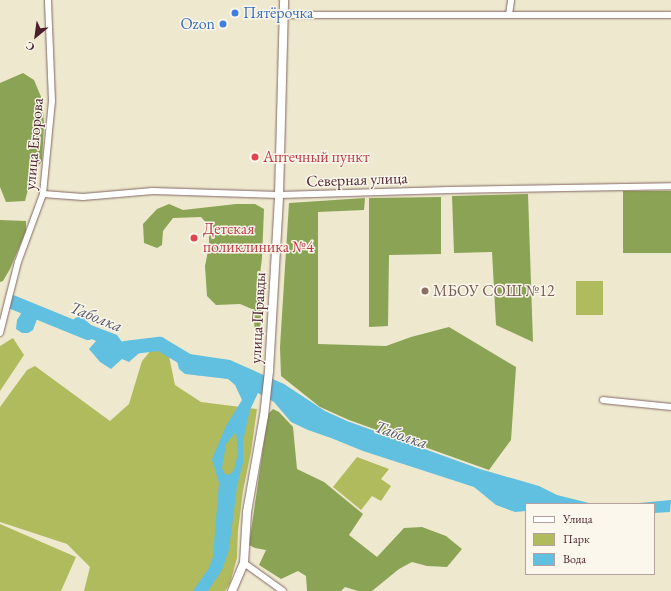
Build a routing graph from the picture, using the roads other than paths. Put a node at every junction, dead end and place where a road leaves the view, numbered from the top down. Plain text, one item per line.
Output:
1 (48, 0) edge
2 (284, 0) edge
3 (511, 0) edge
4 (284, 15) junction
5 (509, 15) junction
6 (671, 15) edge
7 (671, 186) edge
8 (43, 194) junction
9 (279, 195) junction
10 (0, 333) edge
11 (603, 400) dead end
12 (671, 407) edge
13 (244, 563) junction
14 (232, 591) edge
15 (283, 591) edge

1 - 8 street, улица Егорова
2 - 4 street, улица Правды
3 - 5 street
4 - 5 street
4 - 9 street, улица Правды
5 - 6 street
7 - 9 street, Северная улица
8 - 9 street, Северная улица
8 - 10 street, улица Егорова
9 - 13 street, улица Правды
11 - 12 street
13 - 14 street, улица Правды
13 - 15 street

